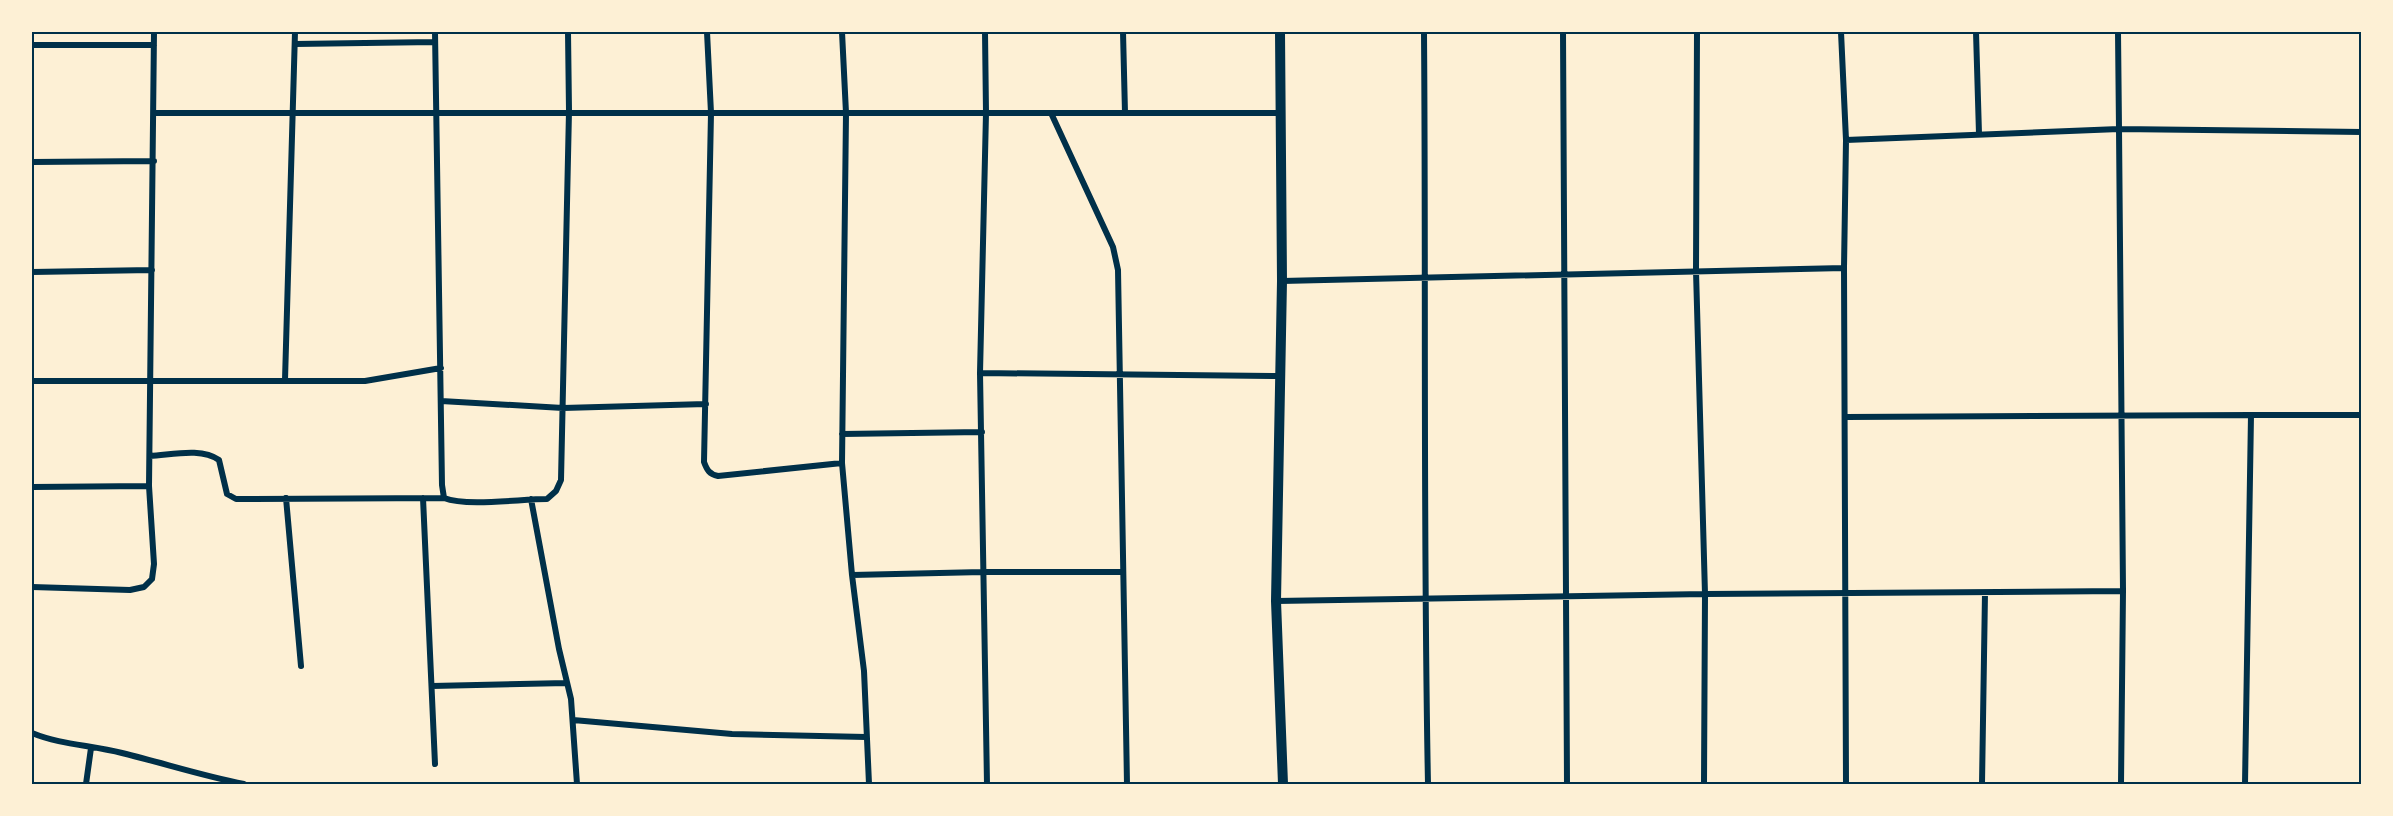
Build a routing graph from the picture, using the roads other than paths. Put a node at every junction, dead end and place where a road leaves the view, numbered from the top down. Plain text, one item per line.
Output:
1 (154, 32) edge
2 (295, 32) edge
3 (435, 32) edge
4 (568, 32) edge
5 (707, 32) edge
6 (842, 32) edge
7 (985, 32) edge
8 (1123, 32) edge
9 (1280, 32) edge
10 (1424, 32) edge
11 (1563, 32) edge
12 (1697, 32) edge
13 (1841, 32) edge
14 (1976, 32) edge
15 (2118, 32) edge
16 (435, 42) junction
17 (295, 44) junction
18 (32, 45) edge
19 (154, 45) junction
20 (436, 111) junction
21 (569, 111) junction
22 (711, 112) junction
23 (154, 113) junction
24 (294, 113) junction
25 (846, 113) junction
26 (986, 113) junction
27 (1051, 113) junction
28 (1125, 113) junction
29 (1280, 113) junction
30 (2119, 129) junction
31 (2361, 132) edge
32 (1978, 134) junction
33 (1846, 140) junction
34 (154, 161) junction
35 (32, 162) edge
36 (1844, 268) junction
37 (152, 270) junction
38 (1696, 271) junction
39 (32, 272) edge
40 (1565, 274) junction
41 (1426, 277) junction
42 (1282, 281) junction
43 (441, 368) junction
44 (980, 373) junction
45 (1119, 373) junction
46 (1280, 376) junction
47 (151, 380) junction
48 (285, 380) junction
49 (32, 381) edge
50 (441, 401) junction
51 (706, 404) junction
52 (563, 408) junction
53 (2251, 415) junction
54 (2361, 415) edge
55 (1846, 417) junction
56 (2121, 417) junction
57 (981, 432) junction
58 (842, 434) junction
59 (150, 456) junction
60 (842, 463) junction
61 (149, 486) junction
62 (32, 487) edge
63 (286, 498) junction
64 (423, 498) junction
65 (444, 498) junction
66 (531, 499) junction
67 (983, 572) junction
68 (1122, 572) junction
69 (852, 575) junction
70 (32, 586) edge
71 (2123, 591) junction
72 (1847, 593) junction
73 (1985, 593) junction
74 (1705, 594) junction
75 (1567, 596) junction
76 (1425, 600) junction
77 (1276, 602) junction
78 (301, 666) dead end
79 (567, 683) junction
80 (432, 686) junction
81 (573, 720) junction
82 (32, 733) edge
83 (866, 737) junction
84 (91, 748) junction
85 (435, 764) dead end
86 (208, 781) edge
87 (86, 784) edge
88 (244, 784) edge
89 (577, 784) edge
90 (869, 784) edge
91 (987, 784) edge
92 (1127, 784) edge
93 (1283, 784) edge
94 (1428, 784) edge
95 (1567, 784) edge
96 (1704, 784) edge
97 (1846, 784) edge
98 (1982, 784) edge
99 (2121, 784) edge
100 (2245, 784) edge

1 - 19 street
2 - 17 street
3 - 16 street
4 - 21 street
5 - 22 street
6 - 25 street
7 - 26 street
8 - 28 street
9 - 29 street
10 - 41 street
11 - 40 street
12 - 38 street
13 - 33 street
14 - 32 street
15 - 30 street
16 - 17 street
16 - 20 street
17 - 24 street
18 - 19 street
19 - 23 street
20 - 21 street
20 - 24 street
20 - 43 street
21 - 22 street
21 - 52 street
22 - 25 street
22 - 51 street
23 - 24 street
23 - 34 street
24 - 48 street
25 - 26 street
25 - 58 street
26 - 27 street
26 - 44 street
27 - 28 street
27 - 45 street
28 - 29 street
29 - 42 street
30 - 31 street
30 - 32 street
30 - 56 street
32 - 33 street
33 - 36 street
34 - 35 street
34 - 37 street
36 - 38 street
36 - 55 street
37 - 39 street
37 - 47 street
38 - 40 street
38 - 74 street
40 - 41 street
40 - 75 street
41 - 42 street
41 - 76 street
42 - 46 street
43 - 48 street
43 - 50 street
44 - 45 street
44 - 57 street
45 - 46 street
45 - 68 street
46 - 77 street
47 - 48 street
47 - 49 street
47 - 59 street
50 - 52 street
50 - 65 street
51 - 52 street
51 - 60 street
52 - 66 street
53 - 54 street
53 - 56 street
53 - 100 street
55 - 56 street
55 - 72 street
56 - 71 street
57 - 58 street
57 - 67 street
58 - 60 street
59 - 61 street
59 - 63 street
60 - 69 street
61 - 62 street
61 - 70 street
63 - 64 street
63 - 78 street
64 - 65 street
64 - 80 street
65 - 66 street
66 - 79 street
67 - 68 street
67 - 69 street
67 - 91 street
68 - 92 street
69 - 83 street
71 - 73 street
71 - 99 street
72 - 73 street
72 - 74 street
72 - 97 street
73 - 98 street
74 - 75 street
74 - 96 street
75 - 76 street
75 - 95 street
76 - 77 street
76 - 94 street
77 - 93 street
79 - 80 street
79 - 81 street
80 - 85 street
81 - 83 street
81 - 89 street
82 - 84 street
83 - 90 street
84 - 86 street
84 - 87 street
86 - 88 street

